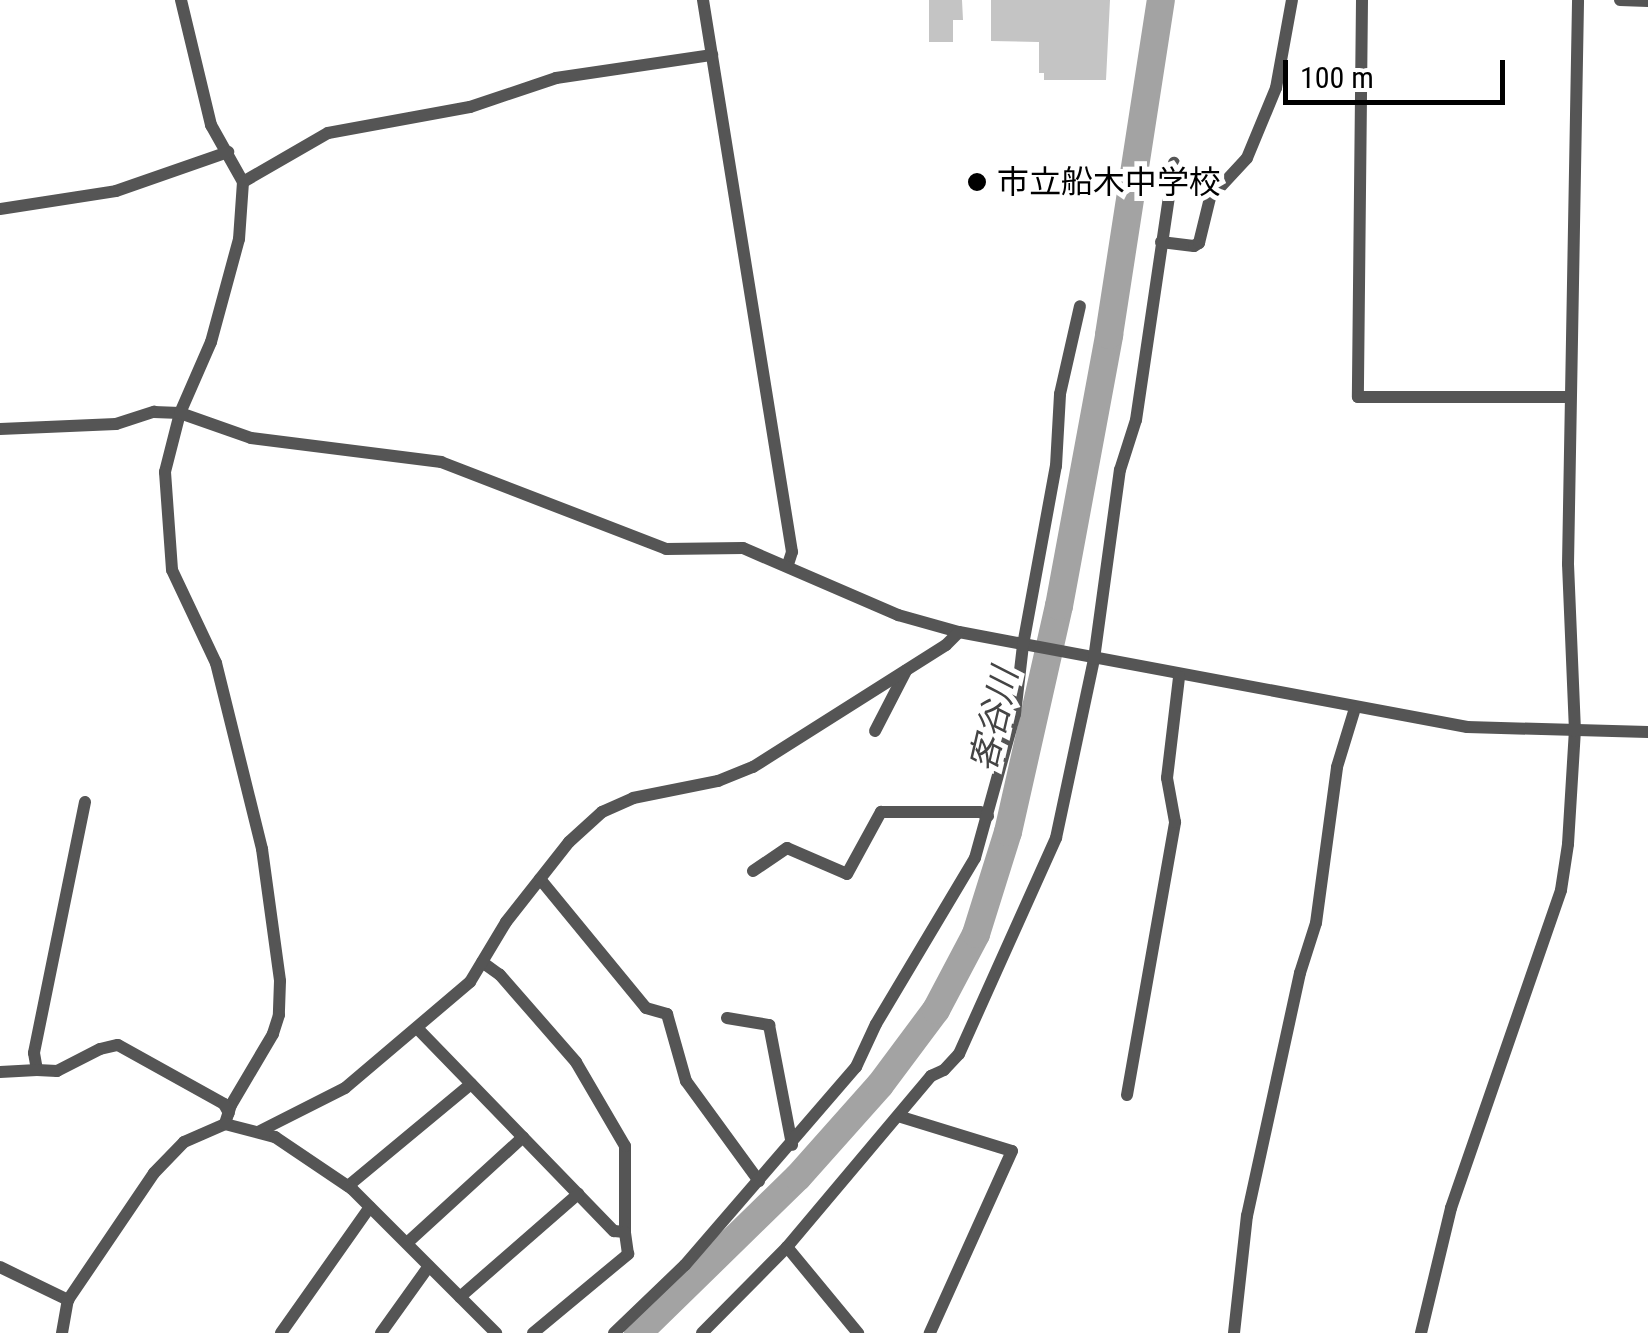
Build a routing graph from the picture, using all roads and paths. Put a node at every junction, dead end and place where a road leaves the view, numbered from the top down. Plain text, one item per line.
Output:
1 (181, 0) edge
2 (703, 0) edge
3 (1292, 0) edge
4 (1362, 0) edge
5 (1578, 0) edge
6 (1620, 0) edge
7 (1648, 1) edge
8 (712, 55) junction
9 (228, 152) junction
10 (1174, 164) dead end
11 (243, 182) junction
12 (0, 209) edge
13 (1161, 242) junction
14 (1080, 306) dead end
15 (1569, 397) junction
16 (180, 413) junction
17 (0, 429) edge
18 (788, 564) junction
19 (959, 632) junction
20 (1026, 646) junction
21 (1091, 659) junction
22 (906, 671) junction
23 (1179, 677) junction
24 (1355, 708) junction
25 (875, 731) dead end
26 (1574, 732) junction
27 (1648, 732) edge
28 (85, 802) dead end
29 (988, 816) junction
30 (752, 871) dead end
31 (540, 878) junction
32 (482, 962) junction
33 (727, 1018) dead end
34 (417, 1028) junction
35 (38, 1070) junction
36 (0, 1072) edge
37 (472, 1084) junction
38 (1126, 1095) dead end
39 (898, 1116) junction
40 (227, 1119) junction
41 (260, 1131) junction
42 (522, 1137) junction
43 (792, 1144) junction
44 (758, 1181) junction
45 (348, 1186) junction
46 (578, 1194) junction
47 (370, 1207) junction
48 (626, 1232) junction
49 (406, 1243) junction
50 (787, 1247) junction
51 (0, 1266) edge
52 (429, 1266) junction
53 (460, 1296) junction
54 (68, 1300) junction
55 (62, 1333) edge
56 (281, 1333) edge
57 (380, 1333) edge
58 (496, 1333) edge
59 (534, 1333) edge
60 (614, 1333) edge
61 (702, 1333) edge
62 (858, 1333) edge
63 (930, 1333) edge
64 (1234, 1333) edge
65 (1421, 1333) edge

1 - 9 street
2 - 8 street
3 - 13 street
4 - 15 street
5 - 15 street
6 - 7 street
8 - 11 street
8 - 18 street
9 - 11 street
9 - 12 street
10 - 13 street
11 - 16 street
13 - 21 street
14 - 20 street
15 - 26 street
16 - 17 street
16 - 18 street
16 - 40 street
18 - 19 street
19 - 20 street
19 - 22 street
20 - 21 street
20 - 29 street
21 - 23 street
21 - 39 street
22 - 25 street
22 - 31 street
23 - 24 street
23 - 38 street
24 - 26 street
24 - 64 street
26 - 27 street
26 - 65 street
28 - 35 street
29 - 30 street
29 - 43 street
31 - 32 street
31 - 44 street
32 - 34 street
32 - 48 street
33 - 43 street
34 - 37 street
34 - 41 street
35 - 36 street
35 - 40 street
37 - 42 street
37 - 45 street
39 - 50 street
39 - 63 street
40 - 41 street
40 - 54 street
41 - 45 street
42 - 46 street
42 - 49 street
43 - 44 street
44 - 60 street
45 - 47 street
46 - 48 street
46 - 53 street
47 - 49 street
47 - 56 street
48 - 59 street
49 - 52 street
50 - 61 street
50 - 62 street
51 - 54 street
52 - 53 street
52 - 57 street
53 - 58 street
54 - 55 street

